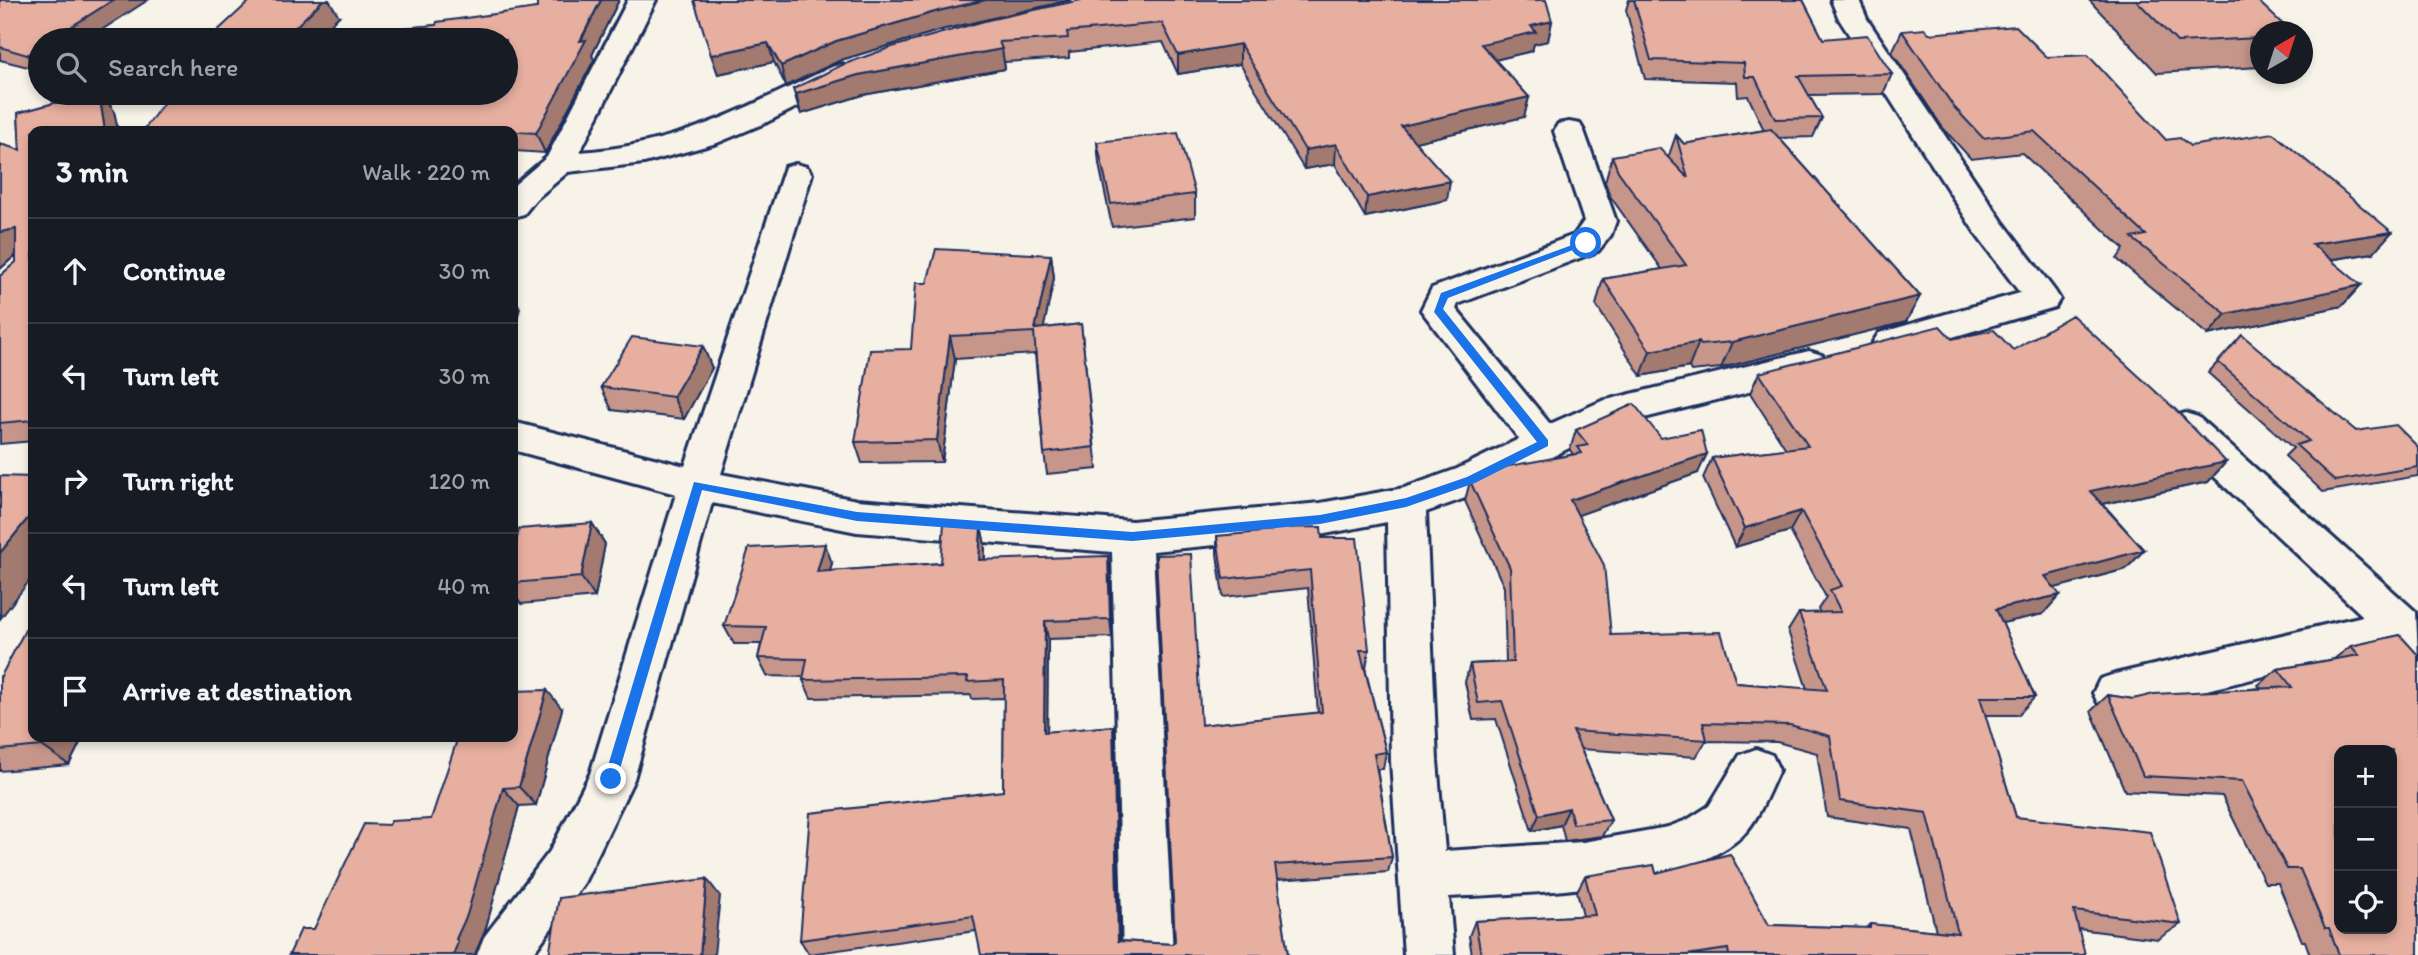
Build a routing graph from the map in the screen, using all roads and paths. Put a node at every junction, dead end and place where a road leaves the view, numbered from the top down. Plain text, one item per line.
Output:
1 (642, 0) edge
2 (1845, 0) edge
3 (872, 62) edge
4 (1569, 131) dead end
5 (560, 162) junction
6 (796, 174) dead end
7 (518, 201) edge
8 (2043, 299) junction
9 (2073, 327) edge
10 (2155, 401) edge
11 (518, 437) edge
12 (1544, 443) junction
13 (698, 485) junction
14 (1406, 503) junction
15 (1132, 537) junction
16 (2409, 633) edge
17 (2115, 693) edge
18 (1756, 770) dead end
19 (1424, 875) junction
20 (502, 955) edge
21 (1148, 955) edge
22 (1429, 955) edge

1 - 5 street
2 - 8 street
3 - 5 street
4 - 12 street
5 - 7 street
6 - 13 street
8 - 9 street
8 - 12 street
10 - 16 street
11 - 13 street
12 - 14 street
13 - 15 street
13 - 20 street
14 - 15 street
14 - 19 street
15 - 21 street
16 - 17 street
18 - 19 street
19 - 22 street

